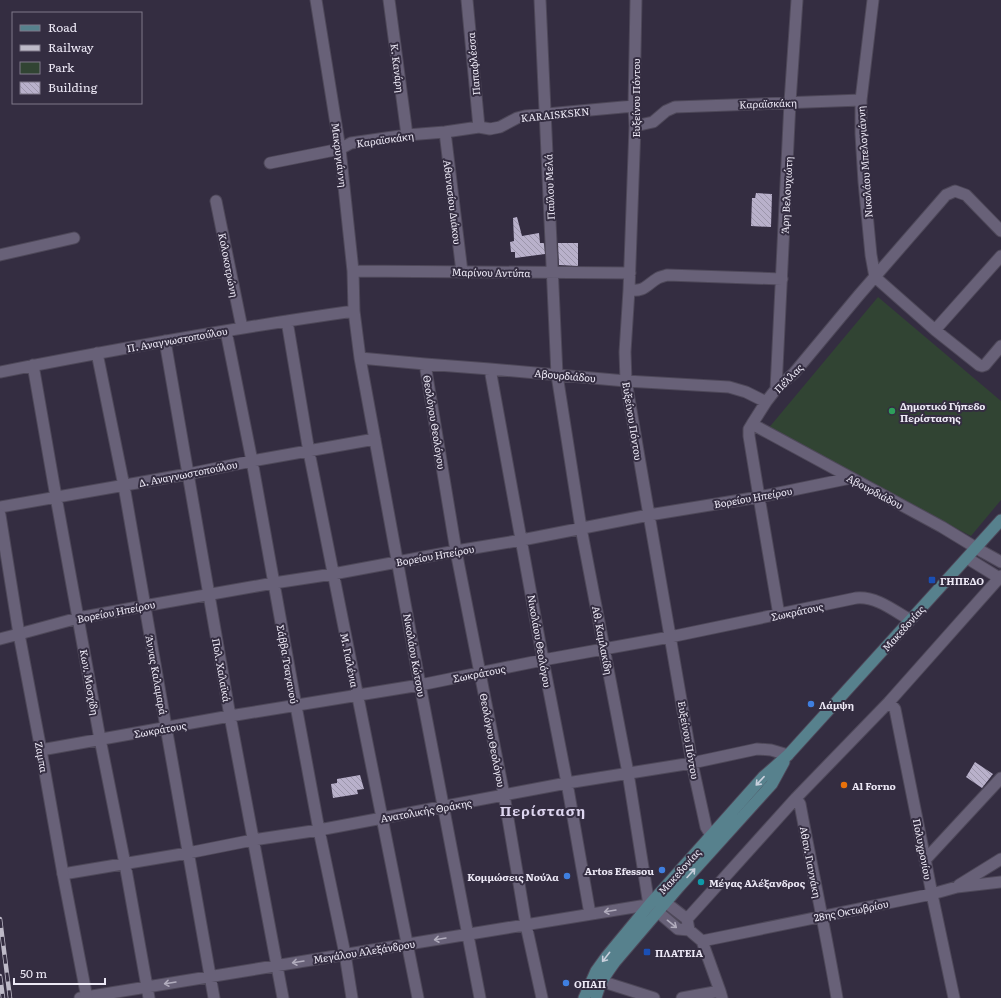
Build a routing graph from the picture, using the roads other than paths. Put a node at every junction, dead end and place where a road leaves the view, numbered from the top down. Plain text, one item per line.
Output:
1 (316, 0) edge
2 (389, 0) edge
3 (467, 0) edge
4 (540, 0) edge
5 (636, 0) edge
6 (797, 0) edge
7 (874, 0) edge
8 (861, 100) junction
9 (790, 102) junction
10 (634, 106) junction
11 (546, 114) junction
12 (636, 126) junction
13 (479, 128) junction
14 (444, 132) junction
15 (407, 135) junction
16 (340, 149) junction
17 (270, 163) dead end
18 (216, 201) dead end
19 (1001, 231) edge
20 (74, 238) dead end
21 (0, 255) edge
22 (1001, 256) edge
23 (353, 271) junction
24 (462, 272) junction
25 (553, 273) junction
26 (630, 273) junction
27 (875, 277) junction
28 (782, 279) junction
29 (629, 290) junction
30 (354, 311) junction
31 (287, 321) junction
32 (242, 328) junction
33 (935, 330) junction
34 (226, 331) junction
35 (165, 341) junction
36 (1001, 346) edge
37 (97, 353) junction
38 (360, 358) junction
39 (425, 364) junction
40 (33, 365) junction
41 (490, 369) junction
42 (0, 372) edge
43 (557, 375) junction
44 (626, 381) junction
45 (776, 390) junction
46 (766, 402) junction
47 (752, 424) junction
48 (375, 439) junction
49 (309, 452) junction
50 (252, 461) junction
51 (188, 474) junction
52 (851, 478) junction
53 (124, 486) junction
54 (56, 497) junction
55 (759, 497) junction
56 (0, 507) edge
57 (0, 515) edge
58 (649, 516) junction
59 (1001, 520) edge
60 (581, 528) junction
61 (522, 540) junction
62 (976, 548) junction
63 (456, 551) junction
64 (967, 558) junction
65 (397, 562) junction
66 (1001, 562) edge
67 (333, 574) junction
68 (1000, 577) edge
69 (274, 583) junction
70 (209, 594) junction
71 (144, 606) junction
72 (779, 614) junction
73 (78, 618) junction
74 (910, 620) junction
75 (19, 634) junction
76 (670, 637) junction
77 (0, 639) edge
78 (605, 648) junction
79 (543, 660) junction
80 (479, 673) junction
81 (420, 685) junction
82 (357, 695) junction
83 (890, 702) junction
84 (296, 706) junction
85 (230, 716) junction
86 (166, 728) junction
87 (100, 739) junction
88 (41, 750) junction
89 (788, 754) junction
90 (692, 763) junction
91 (628, 773) junction
92 (1001, 778) edge
93 (567, 783) junction
94 (504, 795) junction
95 (796, 798) junction
96 (444, 807) junction
97 (382, 817) junction
98 (319, 830) junction
99 (711, 835) junction
100 (253, 840) junction
101 (188, 853) junction
102 (1001, 859) edge
103 (925, 860) junction
104 (125, 864) junction
105 (63, 874) junction
106 (1001, 882) edge
107 (957, 886) junction
108 (932, 894) junction
109 (665, 902) junction
110 (653, 908) junction
111 (590, 914) junction
112 (821, 916) junction
113 (688, 924) junction
114 (526, 925) junction
115 (467, 934) junction
116 (702, 941) junction
117 (408, 944) junction
118 (345, 954) junction
119 (277, 966) junction
120 (210, 976) junction
121 (610, 984) dead end
122 (148, 992) edge
123 (721, 994) edge
124 (85, 998) edge
125 (214, 998) edge
126 (283, 998) edge
127 (352, 998) edge
128 (418, 998) edge
129 (480, 998) edge
130 (542, 998) edge
131 (584, 998) edge
132 (596, 998) edge
133 (654, 998) edge
134 (682, 998) edge
135 (836, 998) edge
136 (954, 998) edge

1 - 16 street, Μακρυγιάννη
2 - 15 street, Κ. Κανάρη
3 - 13 street, Παπαφλέσσα
4 - 11 street, Παύλου Μελά
5 - 10 street, Ευξείνου Πόντου
6 - 9 street, Άρη Βελουχιώτη
7 - 8 street, Νικολάου Μπελογιάννη
8 - 9 street, Καραϊσκάκη
8 - 27 street, Νικολάου Μπελογιάννη
9 - 12 street, Καραϊσκάκη
9 - 28 street, Άρη Βελουχιώτη
10 - 11 street, KARAISKSKN
10 - 12 street, Ευξείνου Πόντου
11 - 13 street, KARAISKSKN
11 - 25 street, Παύλου Μελά
12 - 26 street, Ευξείνου Πόντου
13 - 14 street, Καραϊσκάκη
14 - 15 street, Καραϊσκάκη
14 - 24 street, Αθανασίου Διάκου
15 - 16 street, Καραϊσκάκη
16 - 17 street, Καραϊσκάκη
16 - 23 street, Μακρυγιάννη
18 - 32 street, Κολοκοτρώνη
19 - 27 street, Πέλλας
20 - 21 street
22 - 33 street
23 - 24 street, Μαρίνου Αντύπα
23 - 30 street, Μακρυγιάννη
24 - 25 street, Μαρίνου Αντύπα
25 - 26 street, Μαρίνου Αντύπα
25 - 43 street, Παύλου Μελά
26 - 29 street, Ευξείνου Πόντου
27 - 33 street
27 - 45 street, Πέλλας
28 - 29 street
28 - 45 street, Άρη Βελουχιώτη
29 - 44 street, Ευξείνου Πόντου
30 - 31 street, Π. Αναγνωστοπούλου
30 - 38 street, Νικολάου Κώτσου
31 - 32 street, Π. Αναγνωστοπούλου
31 - 49 street, Μ. Γιαλένια
32 - 34 street, Π. Αναγνωστοπούλου
33 - 36 street
34 - 35 street, Π. Αναγνωστοπούλου
34 - 50 street, Σάββα Τσαγανού
35 - 37 street, Π. Αναγνωστοπούλου
35 - 51 street, Πολ. Χαλαϊκά
37 - 40 street, Π. Αναγνωστοπούλου
37 - 53 street, Άννας Καλαμαρά
38 - 39 street, Αβουρδιάδου
38 - 48 street, Νικολάου Κώτσου
39 - 41 street, Αβουρδιάδου
39 - 63 street, Θεολόγου Θεολόγου
40 - 42 street, Π. Αναγνωστοπούλου
40 - 54 street, Κων. Μοσχίδη
41 - 43 street, Αβουρδιάδου
41 - 61 street, Νικολάου Θεολόγου
43 - 44 street, Αβουρδιάδου
43 - 60 street, Αθ. Καμλακίδη
44 - 46 street, Αβουρδιάδου
44 - 58 street, Ευξείνου Πόντου
45 - 46 street, Πέλλας
46 - 47 street, Πέλλας
47 - 52 street, Αβουρδιάδου
47 - 55 street, Πέλλας
48 - 49 street, Δ. Αναγνωστοπούλου
48 - 65 street, Νικολάου Κώτσου
49 - 50 street, Δ. Αναγνωστοπούλου
49 - 67 street, Μ. Γιαλένια
50 - 51 street, Δ. Αναγνωστοπούλου
50 - 69 street, Σάββα Τσαγανού
51 - 53 street, Δ. Αναγνωστοπούλου
51 - 70 street, Πολ. Χαλαϊκά
52 - 55 street, Βορείου Ηπείρου
52 - 62 street, Αβουρδιάδου
53 - 54 street, Δ. Αναγνωστοπούλου
53 - 71 street, Άννας Καλαμαρά
54 - 56 street, Δ. Αναγνωστοπούλου
54 - 73 street, Κων. Μοσχίδη
55 - 58 street, Βορείου Ηπείρου
55 - 72 street, Πέλλας
57 - 75 street, Ζαμπα
58 - 60 street, Βορείου Ηπείρου
58 - 76 street, Ευξείνου Πόντου
59 - 62 main road, Μακεδονίας
60 - 61 street, Βορείου Ηπείρου
60 - 78 street, Αθ. Καμλακίδη
61 - 63 street, Βορείου Ηπείρου
61 - 79 street, Νικολάου Θεολόγου
62 - 64 main road, Μακεδονίας
62 - 66 street, Αβουρδιάδου
63 - 65 street, Βορείου Ηπείρου
63 - 80 street, Θεολόγου Θεολόγου
64 - 68 street
64 - 74 main road, Μακεδονίας
65 - 67 street, Βορείου Ηπείρου
65 - 81 street, Νικολάου Κώτσου
67 - 69 street, Βορείου Ηπείρου
67 - 82 street, Μ. Γιαλένια
68 - 83 street
69 - 70 street, Βορείου Ηπείρου
69 - 84 street, Σάββα Τσαγανού
70 - 71 street, Βορείου Ηπείρου
70 - 85 street, Πολ. Χαλαϊκά
71 - 73 street, Βορείου Ηπείρου
71 - 86 street, Άννας Καλαμαρά
72 - 74 street, Σωκράτους
72 - 76 street, Σωκράτους
73 - 75 street, Βορείου Ηπείρου
73 - 87 street, Κων. Μοσχίδη
74 - 89 main road, Μακεδονίας
75 - 77 street, Βορείου Ηπείρου
75 - 88 street, Ζαμπα
76 - 78 street, Σωκράτους
76 - 90 street, Ευξείνου Πόντου
78 - 79 street, Σωκράτους
78 - 91 street, Αθ. Καμλακίδη
79 - 80 street, Σωκράτους
79 - 93 street, Νικολάου Θεολόγου
80 - 81 street, Σωκράτους
80 - 94 street, Θεολόγου Θεολόγου
81 - 82 street, Σωκράτους
81 - 96 street, Νικολάου Κώτσου
82 - 84 street, Σωκράτους
82 - 97 street, Μ. Γιαλένια
83 - 95 street
83 - 103 street, Πολυχρονίου
84 - 85 street, Σωκράτους
84 - 98 street, Σάββα Τσαγανού
85 - 86 street, Σωκράτους
85 - 100 street, Πολ. Χαλαϊκά
86 - 87 street, Σωκράτους
86 - 101 street, Άννας Καλαμαρά
87 - 88 street, Σωκράτους
87 - 104 street, Κων. Μοσχίδη
88 - 105 street, Ζαμπα
89 - 90 street, Ανατολικής Θράκης
89 -> 99 main road, Μακεδονίας
109 -> 89 main road, Μακεδονίας
90 - 91 street, Ανατολικής Θράκης
90 - 99 street, Ευξείνου Πόντου
91 - 93 street, Ανατολικής Θράκης
91 - 110 street, Αθ. Καμλακίδη
92 - 103 street
93 - 94 street, Ανατολικής Θράκης
93 - 111 street, Νικολάου Θεολόγου
94 - 96 street, Ανατολικής Θράκης
94 - 114 street, Θεολόγου Θεολόγου
95 - 112 street, Αθαν. Γιαννάκη
95 - 113 street
96 - 97 street, Ανατολικής Θράκης
96 - 115 street, Νικολάου Κώτσου
97 - 98 street, Ανατολικής Θράκης
97 - 117 street, Μ. Γιαλένια
98 - 100 street, Ανατολικής Θράκης
98 - 118 street, Σάββα Τσαγανού
99 - 110 main road, Μακεδονίας
100 - 101 street, Ανατολικής Θράκης
100 - 119 street, Πολ. Χαλαϊκά
101 - 104 street, Ανατολικής Θράκης
101 - 120 street, Άννας Καλαμαρά
102 - 107 street
103 - 108 street, Πολυχρονίου
104 - 105 street, Ανατολικής Θράκης
104 - 122 street, Κων. Μοσχίδη
105 - 124 street, Ζαμπα
106 - 107 street, 28ης Οκτωβρίου
107 - 108 street, 28ης Οκτωβρίου
108 - 112 street, 28ης Οκτωβρίου
108 - 136 street, Πολυχρονίου
109 - 110 street, Μεγάλου Αλεξάνδρου
109 - 113 street
110 -> 111 street, Μεγάλου Αλεξάνδρου
110 -> 113 street
110 -> 131 main road, Μακεδονίας
110 - 132 main road, Μακεδονίας
111 - 114 street, Μεγάλου Αλεξάνδρου
112 - 116 street, 28ης Οκτωβρίου
112 - 135 street, Αθαν. Γιαννάκη
113 - 116 street
114 - 115 street, Μεγάλου Αλεξάνδρου
114 - 130 street, Θεολόγου Θεολόγου
115 -> 117 street, Μεγάλου Αλεξάνδρου
115 - 129 street, Νικολάου Κώτσου
116 - 123 street
117 - 118 street, Μεγάλου Αλεξάνδρου
117 - 128 street, Μ. Γιαλένια
118 -> 119 street, Μεγάλου Αλεξάνδρου
118 - 127 street, Σάββα Τσαγανού
119 - 120 street, Μεγάλου Αλεξάνδρου
119 - 126 street, Πολ. Χαλαϊκά
120 -> 122 street, Μεγάλου Αλεξάνδρου
120 - 125 street, Άννας Καλαμαρά
121 - 133 street
122 - 124 street, Μεγάλου Αλεξάνδρου
123 - 134 street

